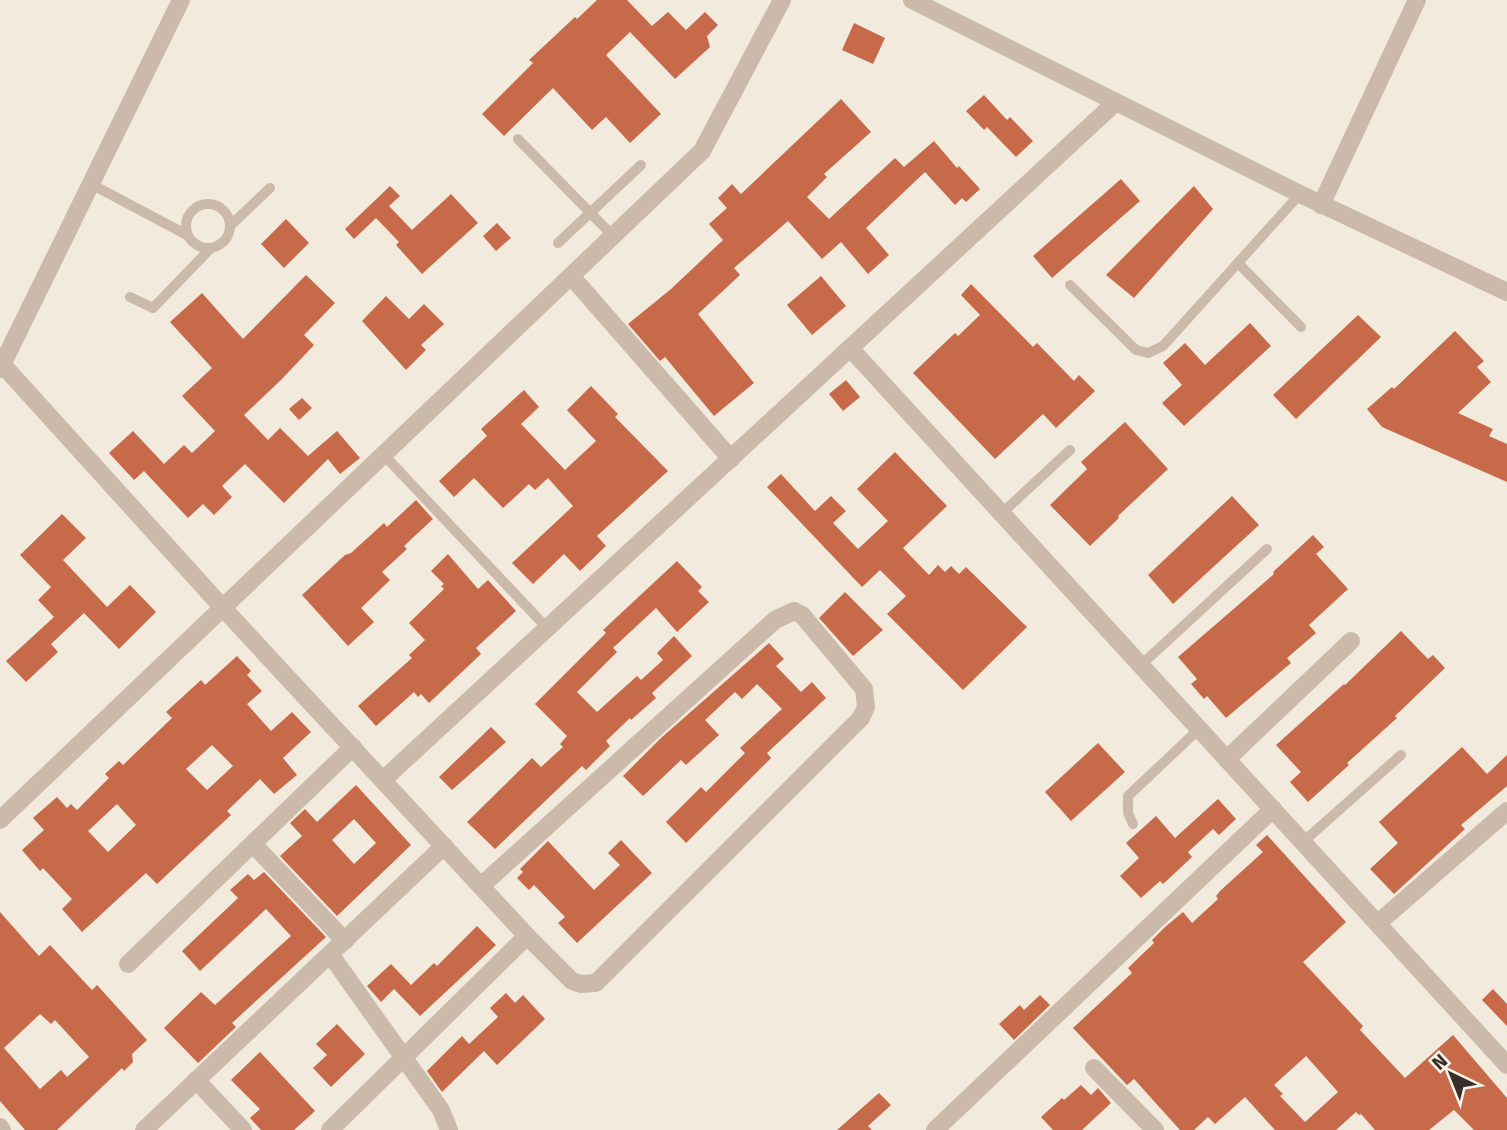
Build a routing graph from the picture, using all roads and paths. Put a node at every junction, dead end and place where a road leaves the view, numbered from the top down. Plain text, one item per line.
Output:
1 (181, 0) edge
2 (782, 0) edge
3 (912, 0) edge
4 (1417, 0) edge
5 (1116, 102) junction
6 (518, 139) dead end
7 (641, 165) dead end
8 (91, 184) junction
9 (270, 188) dead end
10 (1300, 194) junction
11 (1321, 205) junction
12 (590, 212) junction
13 (231, 225) junction
14 (187, 235) junction
15 (613, 236) junction
16 (558, 243) dead end
17 (209, 249) junction
18 (1238, 263) junction
19 (571, 276) junction
20 (1070, 285) dead end
21 (1507, 292) edge
22 (130, 297) dead end
23 (1301, 327) dead end
24 (850, 348) junction
25 (1, 366) edge
26 (1070, 450) dead end
27 (384, 455) junction
28 (731, 459) junction
29 (1001, 514) junction
30 (1267, 549) dead end
31 (223, 608) junction
32 (547, 628) junction
33 (1351, 641) dead end
34 (1141, 665) junction
35 (1199, 729) junction
36 (353, 747) junction
37 (1401, 755) dead end
38 (1227, 759) junction
39 (383, 780) junction
40 (1273, 810) junction
41 (1507, 811) edge
42 (0, 820) edge
43 (1133, 824) dead end
44 (1303, 842) junction
45 (253, 844) junction
46 (444, 846) junction
47 (481, 886) junction
48 (1378, 923) junction
49 (527, 936) junction
50 (345, 941) junction
51 (330, 954) junction
52 (128, 964) dead end
53 (404, 1057) junction
54 (1507, 1065) edge
55 (1094, 1068) dead end
56 (197, 1080) junction
57 (144, 1130) edge
58 (243, 1130) edge
59 (330, 1130) edge
60 (449, 1130) edge
61 (934, 1130) edge
62 (1155, 1130) edge

1 - 8 street
2 - 15 street
3 - 5 street
4 - 11 street
5 - 10 street
5 - 24 street
6 - 12 lane
7 - 12 lane
8 - 14 lane
8 - 25 street
9 - 13 lane
10 - 11 street
10 - 18 lane
11 - 21 street
12 - 15 lane
12 - 16 lane
13 - 14 lane
13 - 17 lane
14 - 17 lane
15 - 19 street
17 - 22 lane
18 - 20 lane
18 - 23 lane
19 - 27 street
19 - 28 street
24 - 28 street
24 - 29 street
25 - 31 street
26 - 29 lane
27 - 31 street
27 - 32 lane
28 - 32 street
29 - 34 street
30 - 34 lane
31 - 36 street
31 - 42 street
32 - 39 street
33 - 38 street
34 - 35 street
35 - 38 street
35 - 43 lane
36 - 39 street
36 - 45 street
37 - 44 lane
38 - 40 street
39 - 46 street
40 - 44 street
40 - 61 street
41 - 48 street
44 - 48 street
45 - 50 street
45 - 52 street
46 - 47 street
46 - 50 street
47 - 49 street
47 - 49 street
48 - 54 street
49 - 53 street
50 - 51 street
51 - 53 street
51 - 56 street
53 - 59 street
53 - 60 street
55 - 62 street
56 - 57 street
56 - 58 street

